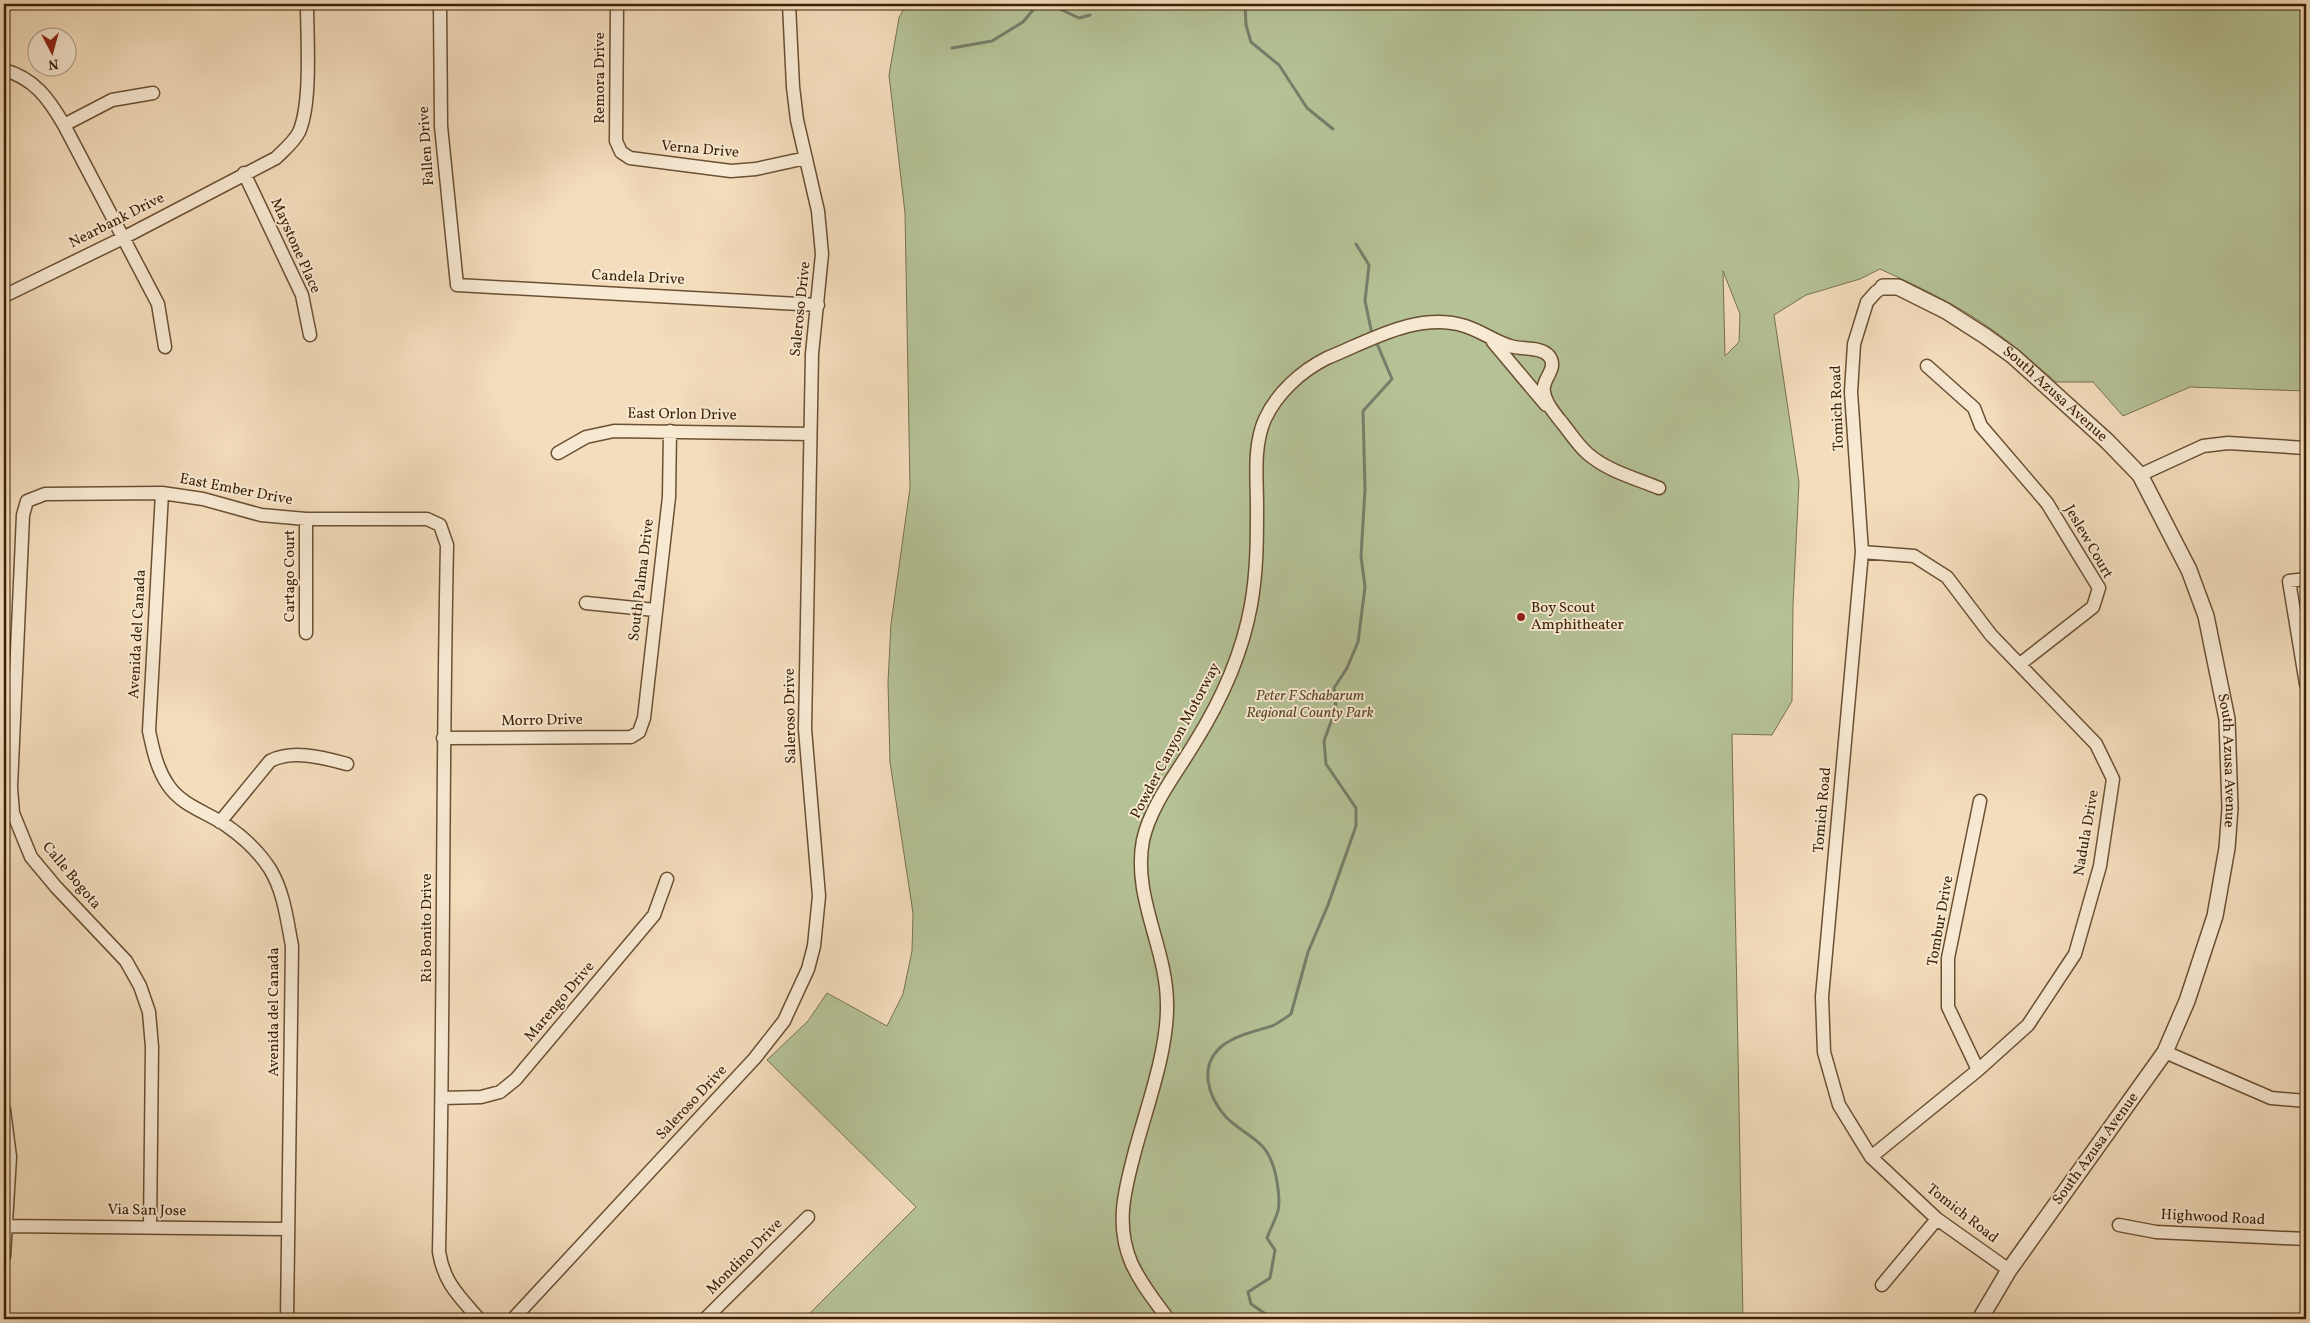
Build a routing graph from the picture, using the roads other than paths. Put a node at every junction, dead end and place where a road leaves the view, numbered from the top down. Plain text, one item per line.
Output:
1 (307, 4) edge
2 (440, 4) edge
3 (617, 4) edge
4 (789, 4) edge
5 (4, 70) edge
6 (153, 93) dead end
7 (64, 125) junction
8 (622, 152) joint
9 (806, 158) junction
10 (244, 173) junction
11 (123, 238) junction
12 (457, 285) joint
13 (1883, 287) joint
14 (4, 296) edge
15 (818, 304) junction
16 (310, 335) dead end
17 (1489, 336) junction
18 (165, 347) dead end
19 (1927, 366) dead end
20 (1550, 408) junction
21 (670, 431) junction
22 (810, 434) junction
23 (2306, 448) edge
24 (558, 452) dead end
25 (2140, 475) junction
26 (1659, 488) dead end
27 (162, 493) junction
28 (27, 501) joint
29 (306, 519) junction
30 (440, 525) joint
31 (1862, 552) junction
32 (2306, 579) edge
33 (586, 602) dead end
34 (655, 610) junction
35 (306, 634) dead end
36 (2020, 664) junction
37 (2306, 684) edge
38 (639, 732) joint
39 (443, 738) junction
40 (347, 764) dead end
41 (1980, 801) dead end
42 (220, 822) junction
43 (667, 879) dead end
44 (2165, 1052) junction
45 (1978, 1070) junction
46 (442, 1098) junction
47 (2306, 1100) edge
48 (4, 1110) edge
49 (1871, 1157) junction
50 (808, 1217) dead end
51 (1937, 1219) junction
52 (2119, 1225) dead end
53 (6, 1226) junction
54 (150, 1227) junction
55 (288, 1229) junction
56 (2306, 1239) edge
57 (4, 1256) edge
58 (2009, 1270) junction
59 (1882, 1284) dead end
60 (287, 1319) edge
61 (479, 1319) edge
62 (513, 1319) edge
63 (705, 1319) edge
64 (1168, 1319) edge
65 (1980, 1319) edge

1 - 10 street, Nearbank Drive
2 - 12 street, Fallen Drive
3 - 8 street, Remora Drive
4 - 9 street, Saleroso Drive
5 - 7 street
6 - 7 street
7 - 11 street
8 - 9 street, Verna Drive
9 - 15 street, Saleroso Drive
10 - 11 street, Nearbank Drive
10 - 16 street, Maystone Place
11 - 14 street, Nearbank Drive
11 - 18 street
12 - 15 street, Candela Drive
13 - 25 street, South Azusa Avenue
13 - 31 street, Tomich Road
15 - 22 street, Saleroso Drive
17 - 20 street
17 - 20 street, Powder Canyon Motorway
17 - 64 street, Powder Canyon Motorway
19 - 36 street, Jeslew Court
20 - 26 street
21 - 22 street, East Orlon Drive
21 - 24 street, East Orlon Drive
21 - 34 street, South Palma Drive
22 - 62 street, Saleroso Drive
23 - 25 street
25 - 44 street, South Azusa Avenue
27 - 28 street, East Ember Drive
27 - 29 street, East Ember Drive
27 - 42 street, Avenida del Canada
28 - 54 street, Calle Bogota
29 - 30 street, East Ember Drive
29 - 35 street, Cartago Court
30 - 39 street, Rio Bonito Drive
31 - 36 street, Nadula Drive
31 - 49 street, Tomich Road
32 - 37 street
33 - 34 street
34 - 38 street, South Palma Drive
36 - 45 street, Nadula Drive
38 - 39 street, Morro Drive
39 - 46 street, Rio Bonito Drive
40 - 42 street
41 - 45 street, Tombur Drive
42 - 55 street, Avenida del Canada
43 - 46 street, Marengo Drive
44 - 47 street
44 - 58 street, South Azusa Avenue
45 - 49 street, Nadula Drive
46 - 61 street, Rio Bonito Drive
48 - 53 street
49 - 51 street, Tomich Road
50 - 63 street, Mondino Drive
51 - 58 street, Tomich Road
51 - 59 street
52 - 56 street, Highwood Road
53 - 54 street, Via San Jose
53 - 57 street
54 - 55 street, Via San Jose
55 - 60 street, Avenida del Canada
58 - 65 street, South Azusa Avenue

